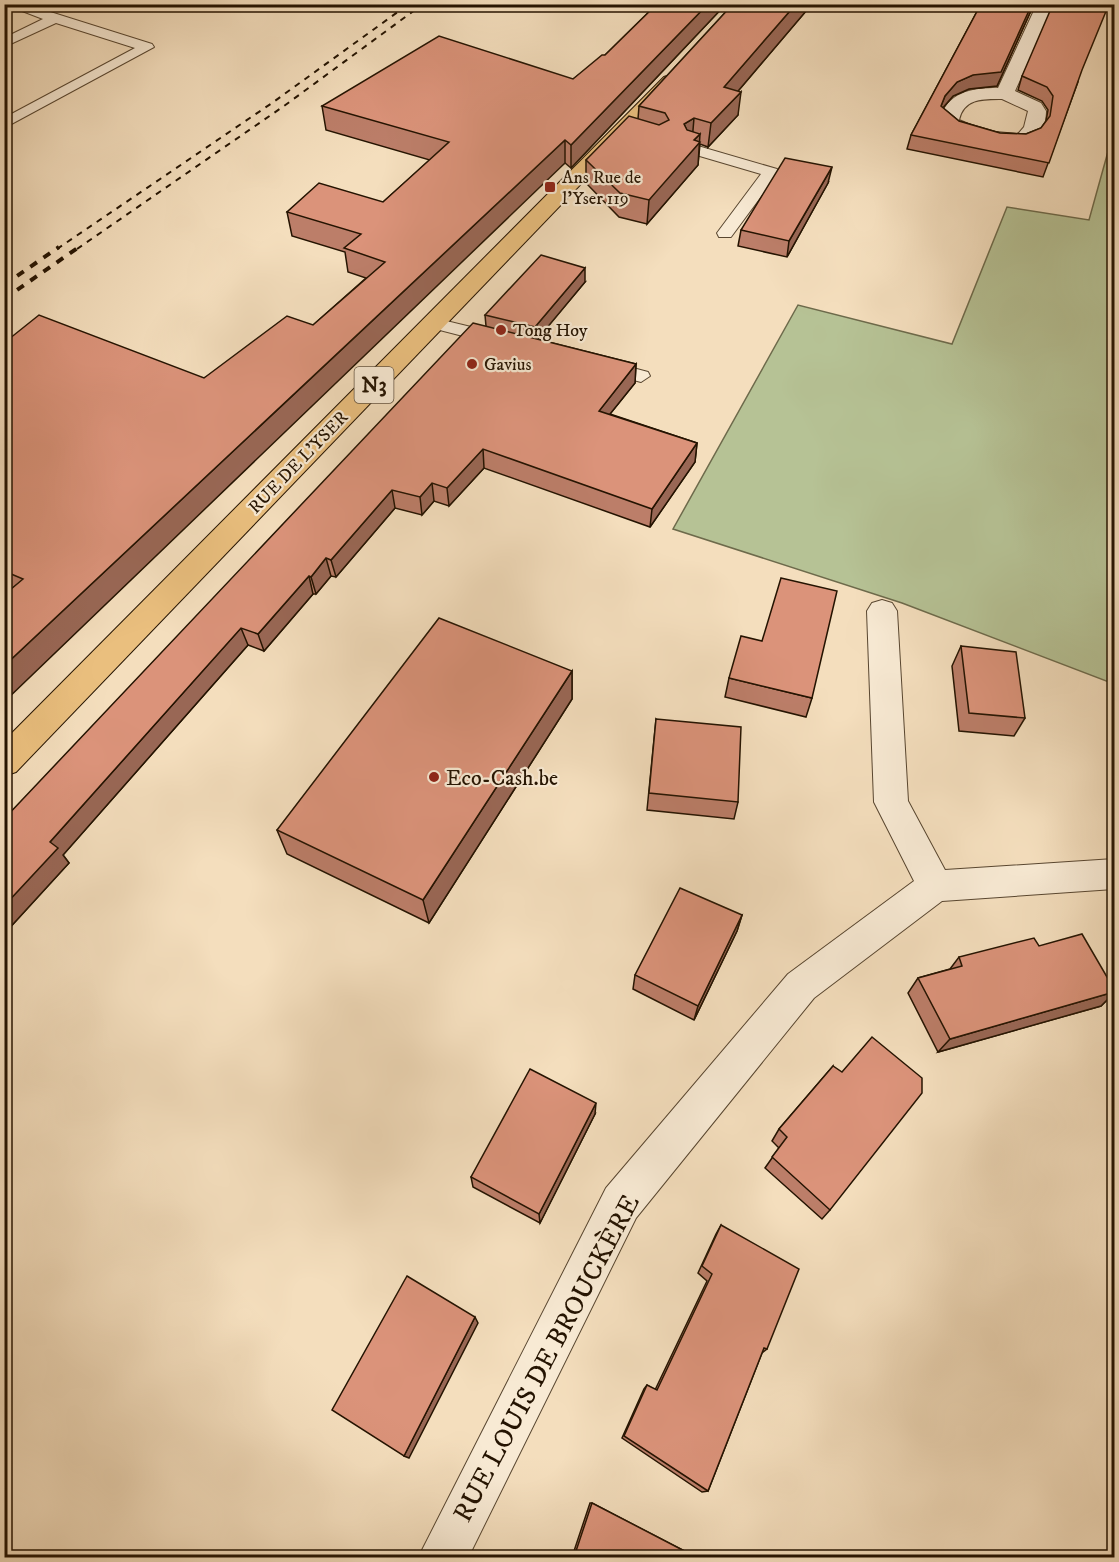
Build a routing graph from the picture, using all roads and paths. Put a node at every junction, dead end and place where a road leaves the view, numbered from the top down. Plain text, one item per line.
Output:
1 (10, 4) edge
2 (1046, 4) edge
3 (55, 18) junction
4 (4, 44) edge
5 (686, 63) edge
6 (1005, 93) dead end
7 (4, 124) edge
8 (691, 149) edge
9 (725, 233) dead end
10 (434, 323) junction
11 (514, 344) edge
12 (583, 361) edge
13 (641, 376) dead end
14 (882, 611) dead end
15 (4, 763) edge
16 (1114, 874) edge
17 (936, 886) junction
18 (442, 1557) edge

1 - 3 lane
2 - 6 street
3 - 4 lane
3 - 7 lane
5 - 10 main road, RUE DE L'YSER / N3
8 - 9 lane
10 - 11 lane
10 - 15 main road, RUE DE L'YSER / N3
12 - 13 lane
14 - 17 street
16 - 17 street
17 - 18 street, RUE LOUIS DE BROUCKÈRE

